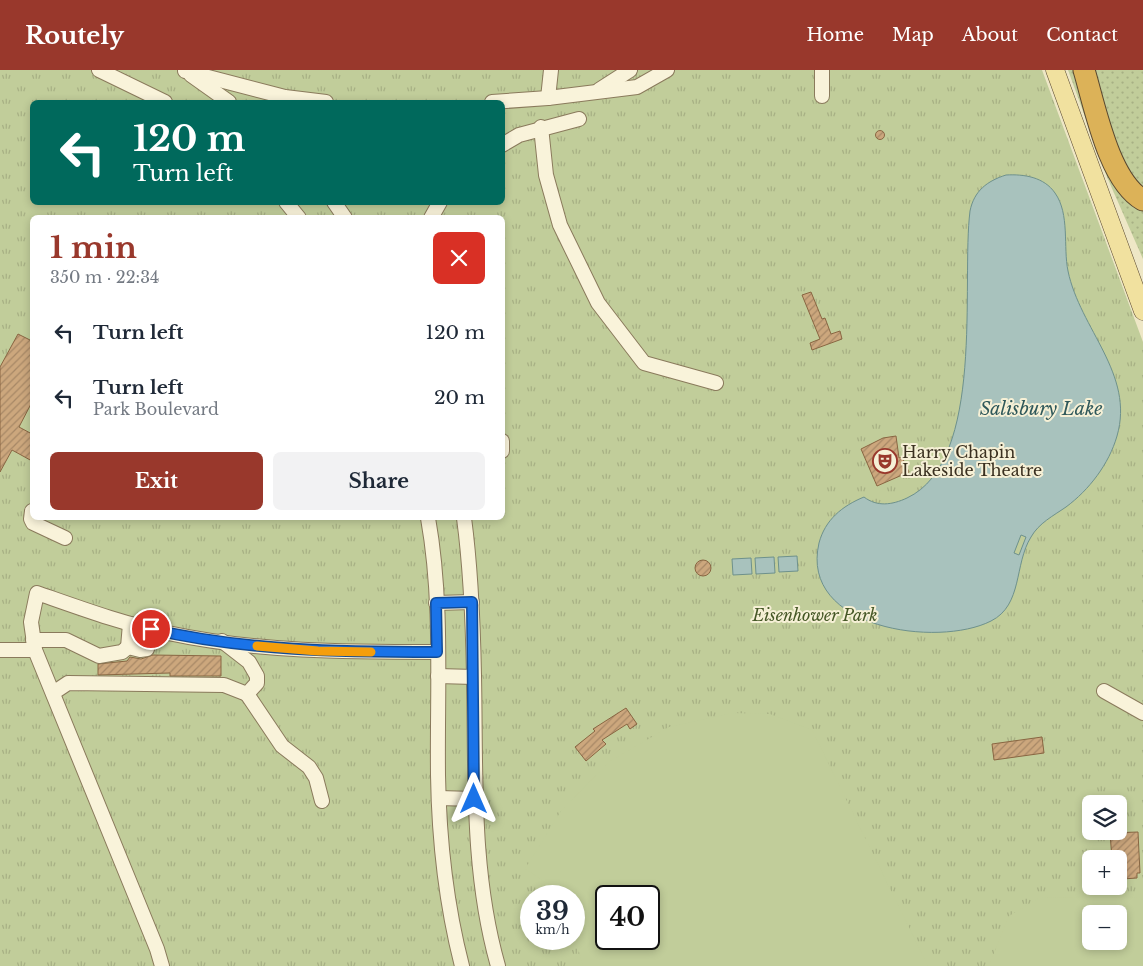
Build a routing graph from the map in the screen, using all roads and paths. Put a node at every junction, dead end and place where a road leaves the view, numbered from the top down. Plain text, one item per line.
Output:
1 (99, 70) edge
2 (184, 70) edge
3 (551, 70) edge
4 (630, 70) edge
5 (667, 70) edge
6 (822, 70) edge
7 (1055, 70) edge
8 (1084, 70) edge
9 (594, 94) junction
10 (822, 96) dead end
11 (548, 98) junction
12 (161, 100) edge
13 (226, 100) edge
14 (310, 100) edge
15 (505, 101) edge
16 (578, 119) dead end
17 (541, 128) junction
18 (505, 143) edge
19 (1143, 200) edge
20 (288, 205) edge
21 (297, 215) edge
22 (1143, 311) edge
23 (716, 383) dead end
24 (32, 520) edge
25 (428, 520) edge
26 (464, 520) edge
27 (65, 538) dead end
28 (472, 602) junction
29 (436, 603) junction
30 (130, 624) junction
31 (151, 629) junction
32 (222, 641) junction
33 (34, 645) junction
34 (128, 647) junction
35 (0, 650) edge
36 (437, 652) junction
37 (438, 676) junction
38 (474, 677) junction
39 (1104, 691) dead end
40 (53, 694) junction
41 (247, 694) junction
42 (1143, 713) edge
43 (439, 798) junction
44 (474, 799) junction
45 (322, 801) dead end
46 (162, 966) edge
47 (462, 966) edge
48 (498, 966) edge

1 - 12 street
2 - 13 street
2 - 14 street
3 - 11 street
4 - 9 street
5 - 9 street
6 - 10 street
7 - 22 main road
8 - 19 highway
9 - 11 street
11 - 15 street
16 - 17 street
17 - 18 street
17 - 23 street
20 - 21 street
24 - 27 street
25 - 29 street
26 - 28 street
28 - 29 street
28 - 38 street
29 - 36 street
30 - 31 street
30 - 33 street
30 - 34 street
31 - 32 street
31 - 34 street
32 - 36 street
32 - 41 street
33 - 34 street
33 - 35 street
33 - 40 street
36 - 37 street
37 - 38 street
37 - 43 street
38 - 44 street
39 - 42 street
40 - 41 street
40 - 46 street
41 - 45 street
43 - 44 street
43 - 47 street
44 - 48 street

